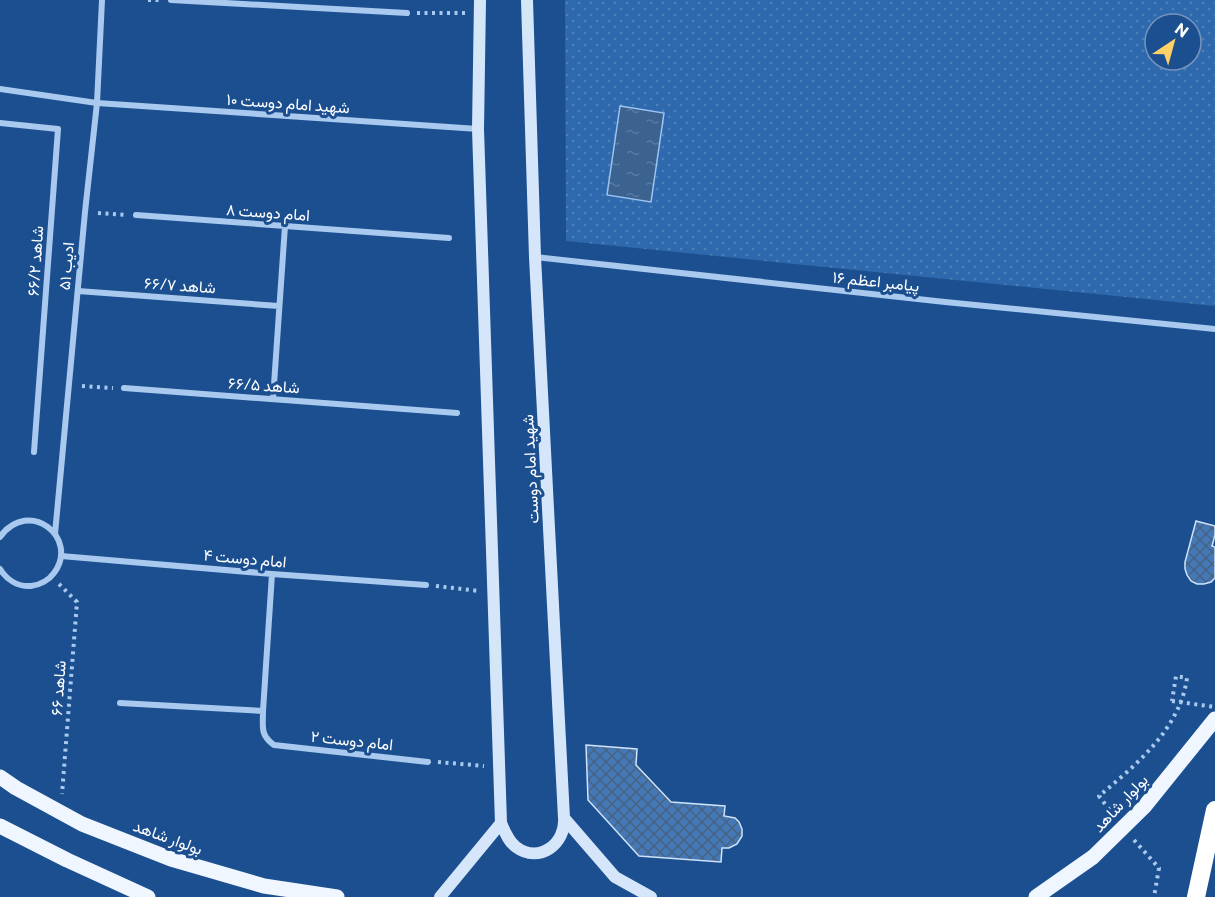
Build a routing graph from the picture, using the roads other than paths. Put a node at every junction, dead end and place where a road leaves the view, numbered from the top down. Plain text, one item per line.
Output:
1 (102, 0) edge
2 (171, 0) edge
3 (306, 0) edge
4 (527, 0) edge
5 (479, 6) edge
6 (305, 8) junction
7 (407, 14) road end
8 (0, 89) edge
9 (97, 103) junction
10 (0, 123) edge
11 (478, 129) junction
12 (136, 216) road end
13 (285, 226) junction
14 (449, 238) dead end
15 (535, 257) junction
16 (78, 291) junction
17 (279, 306) junction
18 (1215, 329) edge
19 (124, 388) road end
20 (273, 399) junction
21 (457, 413) dead end
22 (34, 452) dead end
23 (55, 534) junction
24 (0, 537) edge
25 (61, 556) junction
26 (0, 569) edge
27 (272, 574) junction
28 (426, 585) road end
29 (120, 703) dead end
30 (263, 711) junction
31 (1215, 719) edge
32 (428, 762) road end
33 (0, 777) edge
34 (1215, 810) edge
35 (564, 819) junction
36 (501, 823) junction
37 (0, 826) edge
38 (148, 897) edge
39 (337, 897) edge
40 (440, 897) edge
41 (651, 897) edge
42 (1036, 897) edge
43 (1196, 897) edge

1 - 9 street, ادیب ۵۱
2 - 6 street
3 - 6 street
4 - 15 main road, شهید امام دوست
5 - 11 main road
6 - 7 street
8 - 9 street
9 - 11 street, شهید امام دوست ۱۰
9 - 16 street, ادیب ۵۱
10 - 22 street, شاهد ۶۶/۲
11 - 36 main road
12 - 13 street, امام دوست ۸
13 - 14 street, امام دوست ۸
13 - 17 street
15 - 18 street, پیامبر اعظم ۱۶
15 - 35 main road, شهید امام دوست
16 - 17 street, شاهد ۶۶/۷
16 - 23 street, ادیب ۵۱
17 - 20 street
19 - 20 street, شاهد ۶۶/۵
20 - 21 street, شاهد ۶۶/۵
23 - 24 street
23 - 25 street
25 - 26 street
25 - 27 street, امام دوست ۴
27 - 28 street, امام دوست ۴
27 - 30 street
29 - 30 street
30 - 32 street, امام دوست ۲
31 - 42 main road, بولوار شاهد
33 - 39 main road, بولوار شاهد
34 - 43 highway
35 - 36 main road
35 - 41 main road
36 - 40 main road
37 - 38 main road

